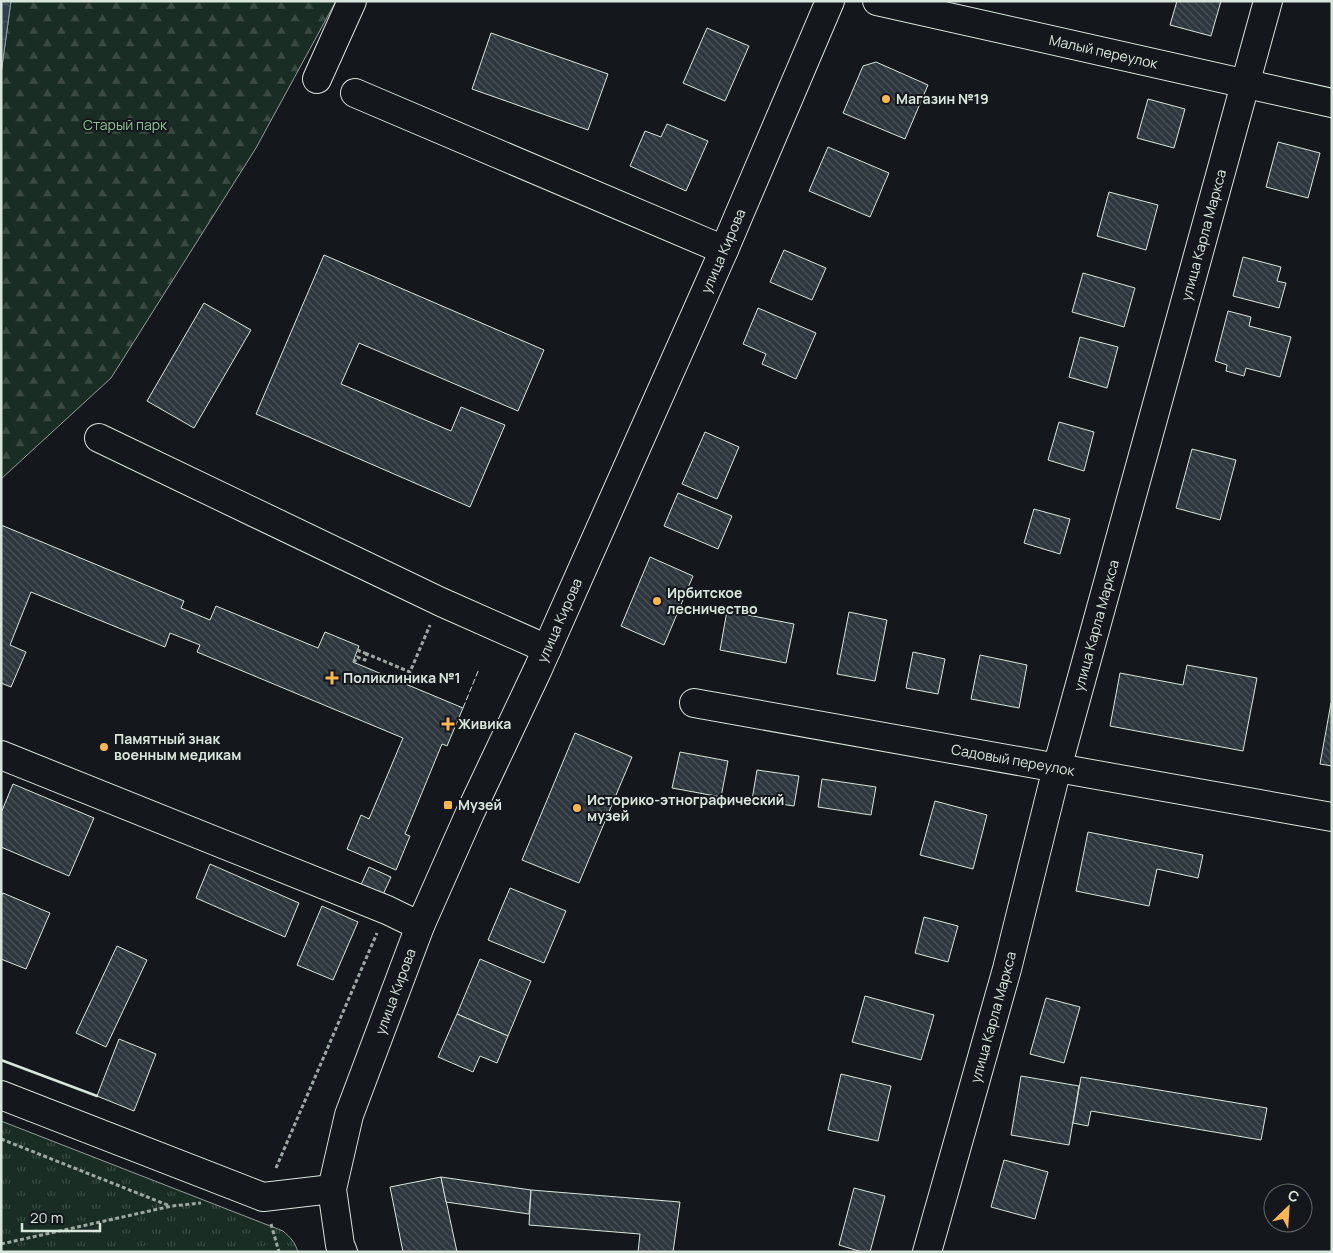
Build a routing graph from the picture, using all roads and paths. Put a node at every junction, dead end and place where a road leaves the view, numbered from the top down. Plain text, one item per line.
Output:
1 (352, 1) edge
2 (830, 1) edge
3 (877, 1) edge
4 (1268, 1) edge
5 (317, 79) dead end
6 (1245, 84) junction
7 (355, 93) dead end
8 (1332, 103) edge
9 (724, 250) junction
10 (98, 438) dead end
11 (441, 602) junction
12 (546, 649) junction
13 (358, 650) dead end
14 (367, 654) junction
15 (354, 663) dead end
16 (694, 703) dead end
17 (1, 755) edge
18 (1057, 768) junction
19 (1332, 817) edge
20 (388, 910) junction
21 (420, 926) junction
22 (1, 1095) edge
23 (1, 1139) edge
24 (332, 1189) junction
25 (263, 1197) junction
26 (208, 1203) dead end
27 (172, 1206) junction
28 (1, 1244) edge
29 (279, 1252) edge
30 (342, 1252) edge
31 (927, 1252) edge

1 - 5 street
2 - 9 street, улица Кирова
3 - 6 street, Малый переулок
4 - 6 street, улица Карла Маркса
6 - 8 street, Малый переулок
6 - 18 street, улица Карла Маркса
7 - 9 street
9 - 12 street, улица Кирова
10 - 11 street
11 - 12 street
11 - 14 path
12 - 21 street, улица Кирова
13 - 14 path
14 - 15 path
16 - 18 street, Садовый переулок
17 - 20 street
18 - 19 street, Садовый переулок
18 - 31 street, улица Карла Маркса
20 - 21 street
20 - 25 path
21 - 24 street, улица Кирова
22 - 25 street
23 - 27 path
24 - 25 street
24 - 30 street, улица Кирова
25 - 29 path
26 - 27 path
27 - 28 path

